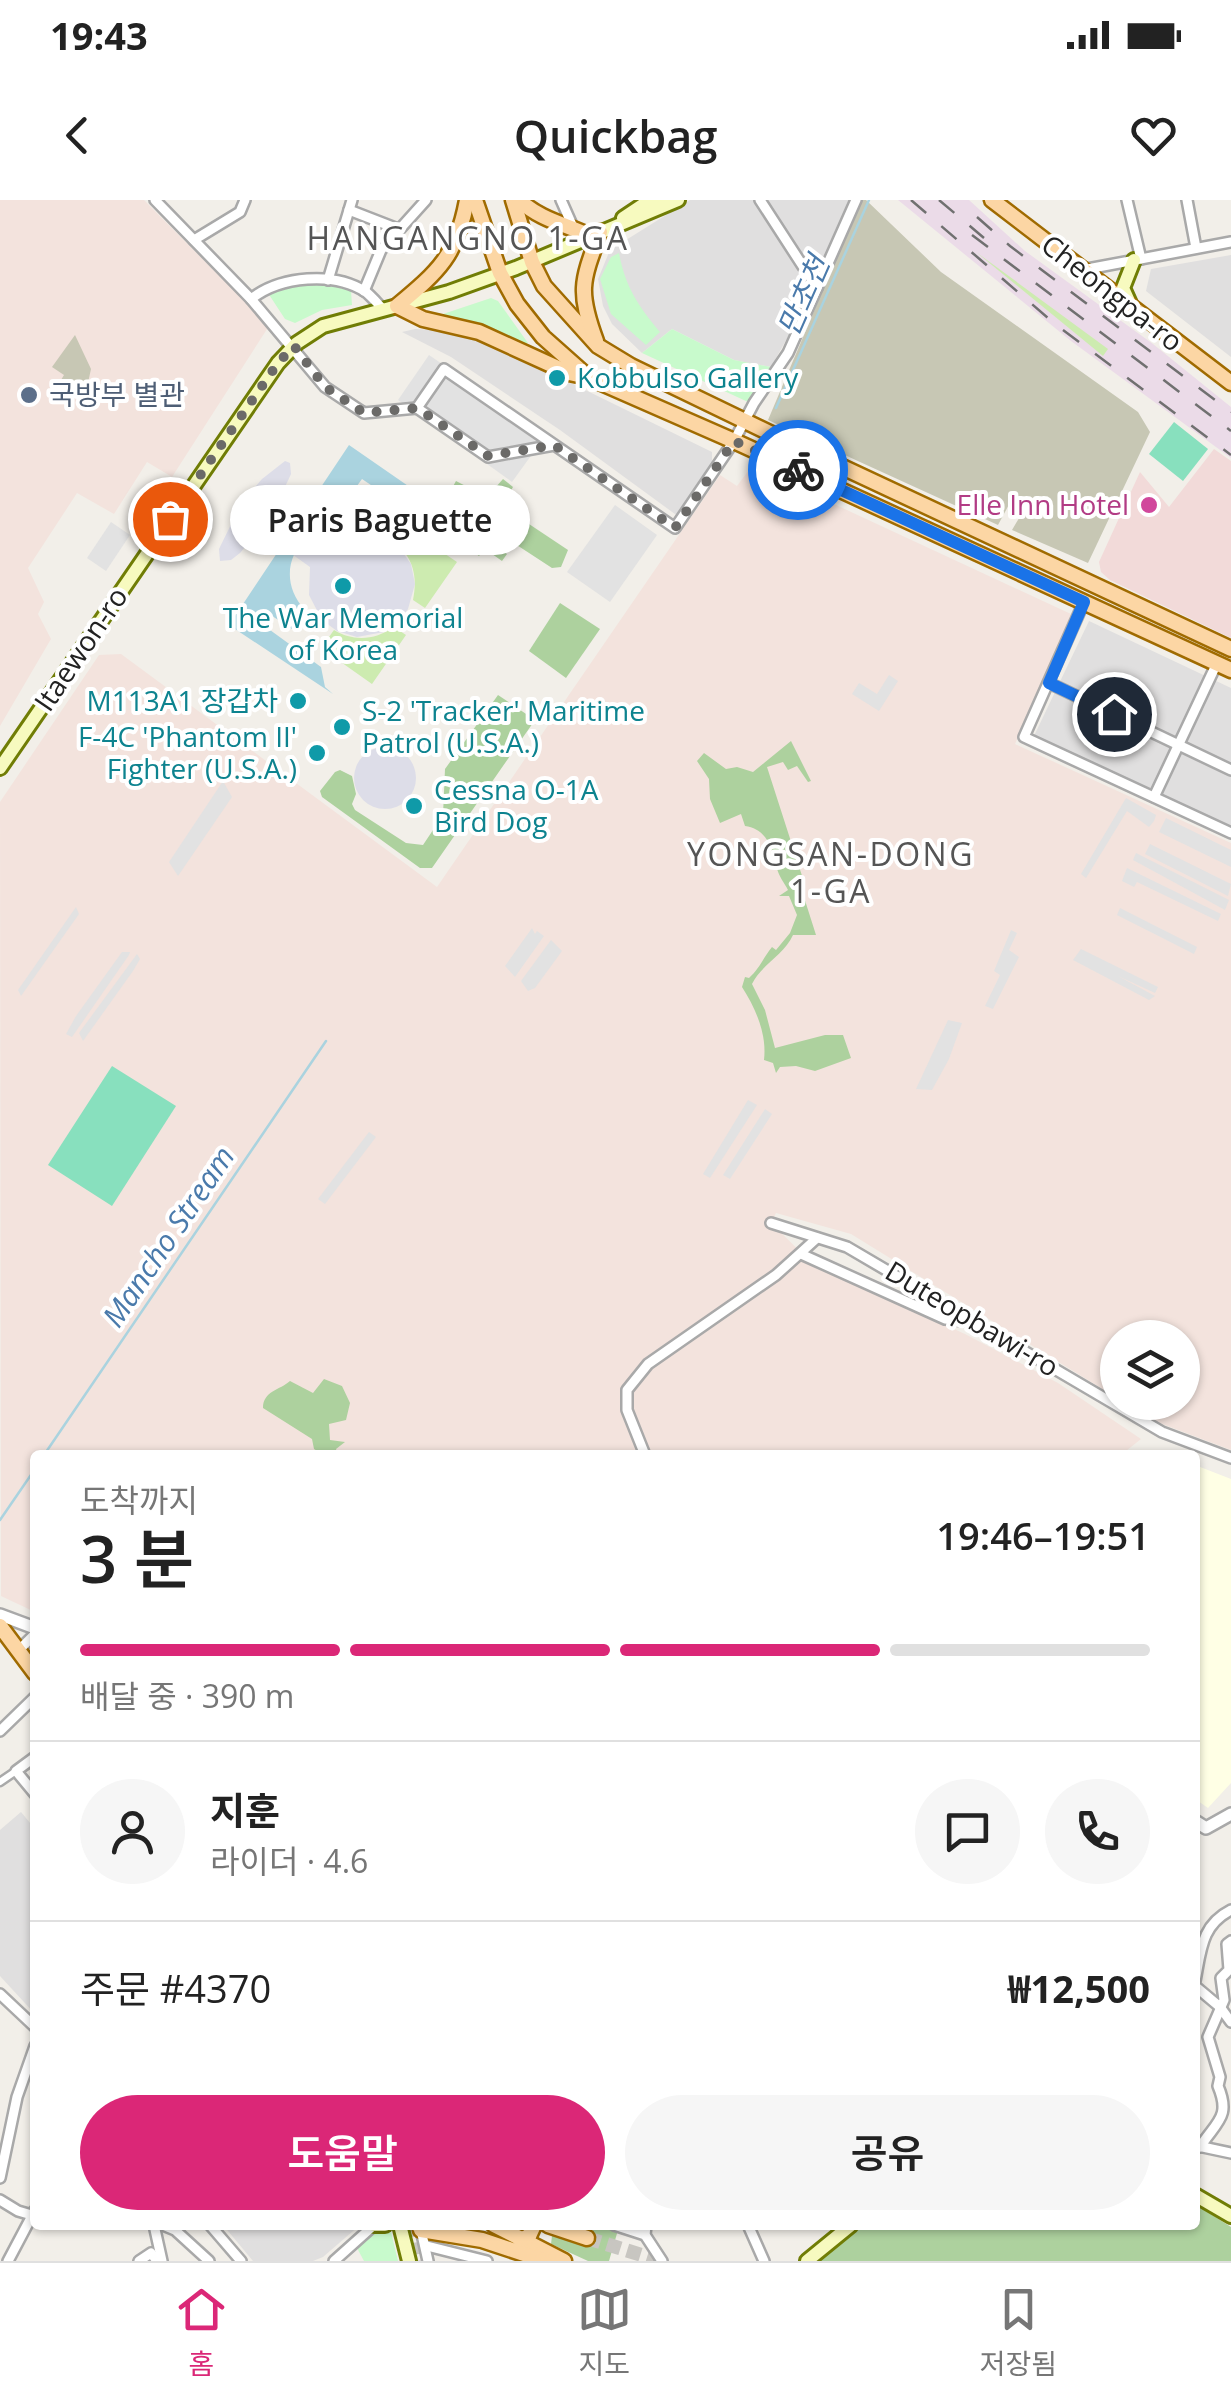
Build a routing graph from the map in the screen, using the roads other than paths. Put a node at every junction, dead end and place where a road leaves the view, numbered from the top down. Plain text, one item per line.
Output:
1 (155, 200) edge
2 (246, 200) edge
3 (426, 200) edge
4 (516, 200) edge
5 (561, 200) edge
6 (636, 200) edge
7 (654, 200) edge
8 (678, 200) edge
9 (760, 200) edge
10 (856, 200) edge
11 (1127, 200) edge
12 (1187, 200) edge
13 (466, 201) edge
14 (994, 201) edge
15 (351, 205) edge
16 (573, 227) junction
17 (398, 230) junction
18 (600, 232) junction
19 (194, 240) junction
20 (1231, 242) edge
21 (1196, 248) junction
22 (1137, 260) junction
23 (532, 262) junction
24 (1082, 270) junction
25 (500, 273) junction
26 (328, 280) junction
27 (817, 288) junction
28 (364, 291) junction
29 (251, 299) junction
30 (390, 307) junction
31 (1133, 310) junction
32 (294, 346) junction
33 (598, 346) junction
34 (588, 378) junction
35 (1231, 384) edge
36 (417, 408) junction
37 (746, 421) junction
38 (734, 441) junction
39 (554, 445) junction
40 (1084, 602) junction
41 (1231, 649) edge
42 (1224, 667) edge
43 (1049, 683) junction
44 (1178, 744) junction
45 (0, 768) edge
46 (1231, 770) edge
47 (1154, 797) junction
48 (1231, 833) edge
49 (771, 1223) dead end
50 (818, 1238) junction
51 (801, 1254) junction
52 (978, 1322) junction
53 (643, 1450) edge
54 (1231, 1458) edge
55 (0, 1615) edge
56 (0, 1626) edge
57 (30, 1629) edge
58 (30, 1637) edge
59 (19, 1650) junction
60 (30, 1665) edge
61 (30, 1702) edge
62 (0, 1732) edge
63 (30, 1761) edge
64 (16, 1771) junction
65 (0, 1782) edge
66 (30, 1788) edge
67 (1231, 1814) edge
68 (1200, 1827) edge
69 (1231, 1910) edge
70 (1200, 1935) edge
71 (1231, 1942) edge
72 (1200, 1988) edge
73 (0, 1994) edge
74 (1220, 2006) junction
75 (1231, 2022) edge
76 (30, 2023) edge
77 (30, 2059) edge
78 (1200, 2143) edge
79 (1200, 2147) edge
80 (1231, 2152) edge
81 (0, 2178) edge
82 (1200, 2196) edge
83 (0, 2200) edge
84 (30, 2212) edge
85 (1231, 2214) edge
86 (30, 2221) edge
87 (155, 2230) edge
88 (175, 2230) edge
89 (214, 2230) edge
90 (387, 2230) edge
91 (396, 2230) edge
92 (401, 2230) edge
93 (423, 2230) edge
94 (503, 2230) edge
95 (532, 2230) edge
96 (563, 2230) edge
97 (646, 2230) edge
98 (750, 2230) edge
99 (845, 2230) edge
100 (586, 2238) tunnel mouth
101 (520, 2240) junction
102 (427, 2246) junction
103 (464, 2258) edge
104 (8, 2261) edge
105 (140, 2261) edge
106 (160, 2261) edge
107 (209, 2261) edge
108 (241, 2261) edge
109 (334, 2261) edge
110 (409, 2261) edge
111 (422, 2261) edge
112 (485, 2261) edge
113 (545, 2261) edge
114 (564, 2261) edge
115 (662, 2261) edge
116 (764, 2261) edge
117 (806, 2261) edge

1 - 19 street
2 - 19 street
3 - 17 street
4 - 16 main road
4 - 23 main road
5 - 16 street
6 - 18 main road
7 - 18 main road
8 - 18 main road
9 - 27 street
10 - 27 street
11 - 22 street
12 - 21 street
13 - 25 main road
13 - 30 main road
14 - 24 main road, Cheongpa-ro
15 - 17 street
15 - 26 street
16 - 18 main road
17 - 28 street
18 - 23 main road, Itaewon-ro
18 - 33 main road
19 - 29 street
20 - 21 street
21 - 22 street
22 - 24 street
22 - 31 main road
23 - 25 main road, Itaewon-ro
23 - 33 main road
24 - 31 main road, Cheongpa-ro
25 - 30 main road, Itaewon-ro
25 - 34 main road
26 - 28 street
26 - 29 street
27 - 37 street
28 - 30 street
29 - 32 street
30 - 32 main road, Itaewon-ro
30 - 34 main road
31 - 35 main road, Cheongpa-ro
32 - 36 street
32 - 45 main road, Itaewon-ro
33 - 37 main road
34 - 38 main road
36 - 39 street
36 - 39 street
37 - 38 street
37 - 41 main road
38 - 39 street
38 - 40 main road
40 - 42 main road
40 - 43 street
42 - 44 street
43 - 44 street
43 - 47 street
44 - 46 street
44 - 47 street
47 - 48 street
49 - 50 street, Duteopbawi-ro
50 - 51 street
50 - 52 street, Duteopbawi-ro
51 - 52 street
51 - 53 street
52 - 54 street, Duteopbawi-ro
55 - 57 street
56 - 59 main road
58 - 59 street
59 - 60 main road
61 - 62 street
63 - 64 street
64 - 65 street
64 - 66 street
67 - 68 street
69 - 70 street
71 - 74 street
72 - 74 street
73 - 76 street
74 - 75 street
74 - 78 street
77 - 81 street
79 - 80 street
82 - 85 main road
83 - 84 street
86 - 104 street
87 - 106 street
88 - 107 street
89 - 108 street
90 - 109 street
91 - 110 main road
92 - 102 street
93 - 113 main road
94 - 101 main road
95 - 101 main road
96 - 100 main road
97 - 115 street
98 - 116 street
99 - 117 main road
101 - 114 main road
102 - 103 street
102 - 111 street
103 - 112 street
105 - 106 street

